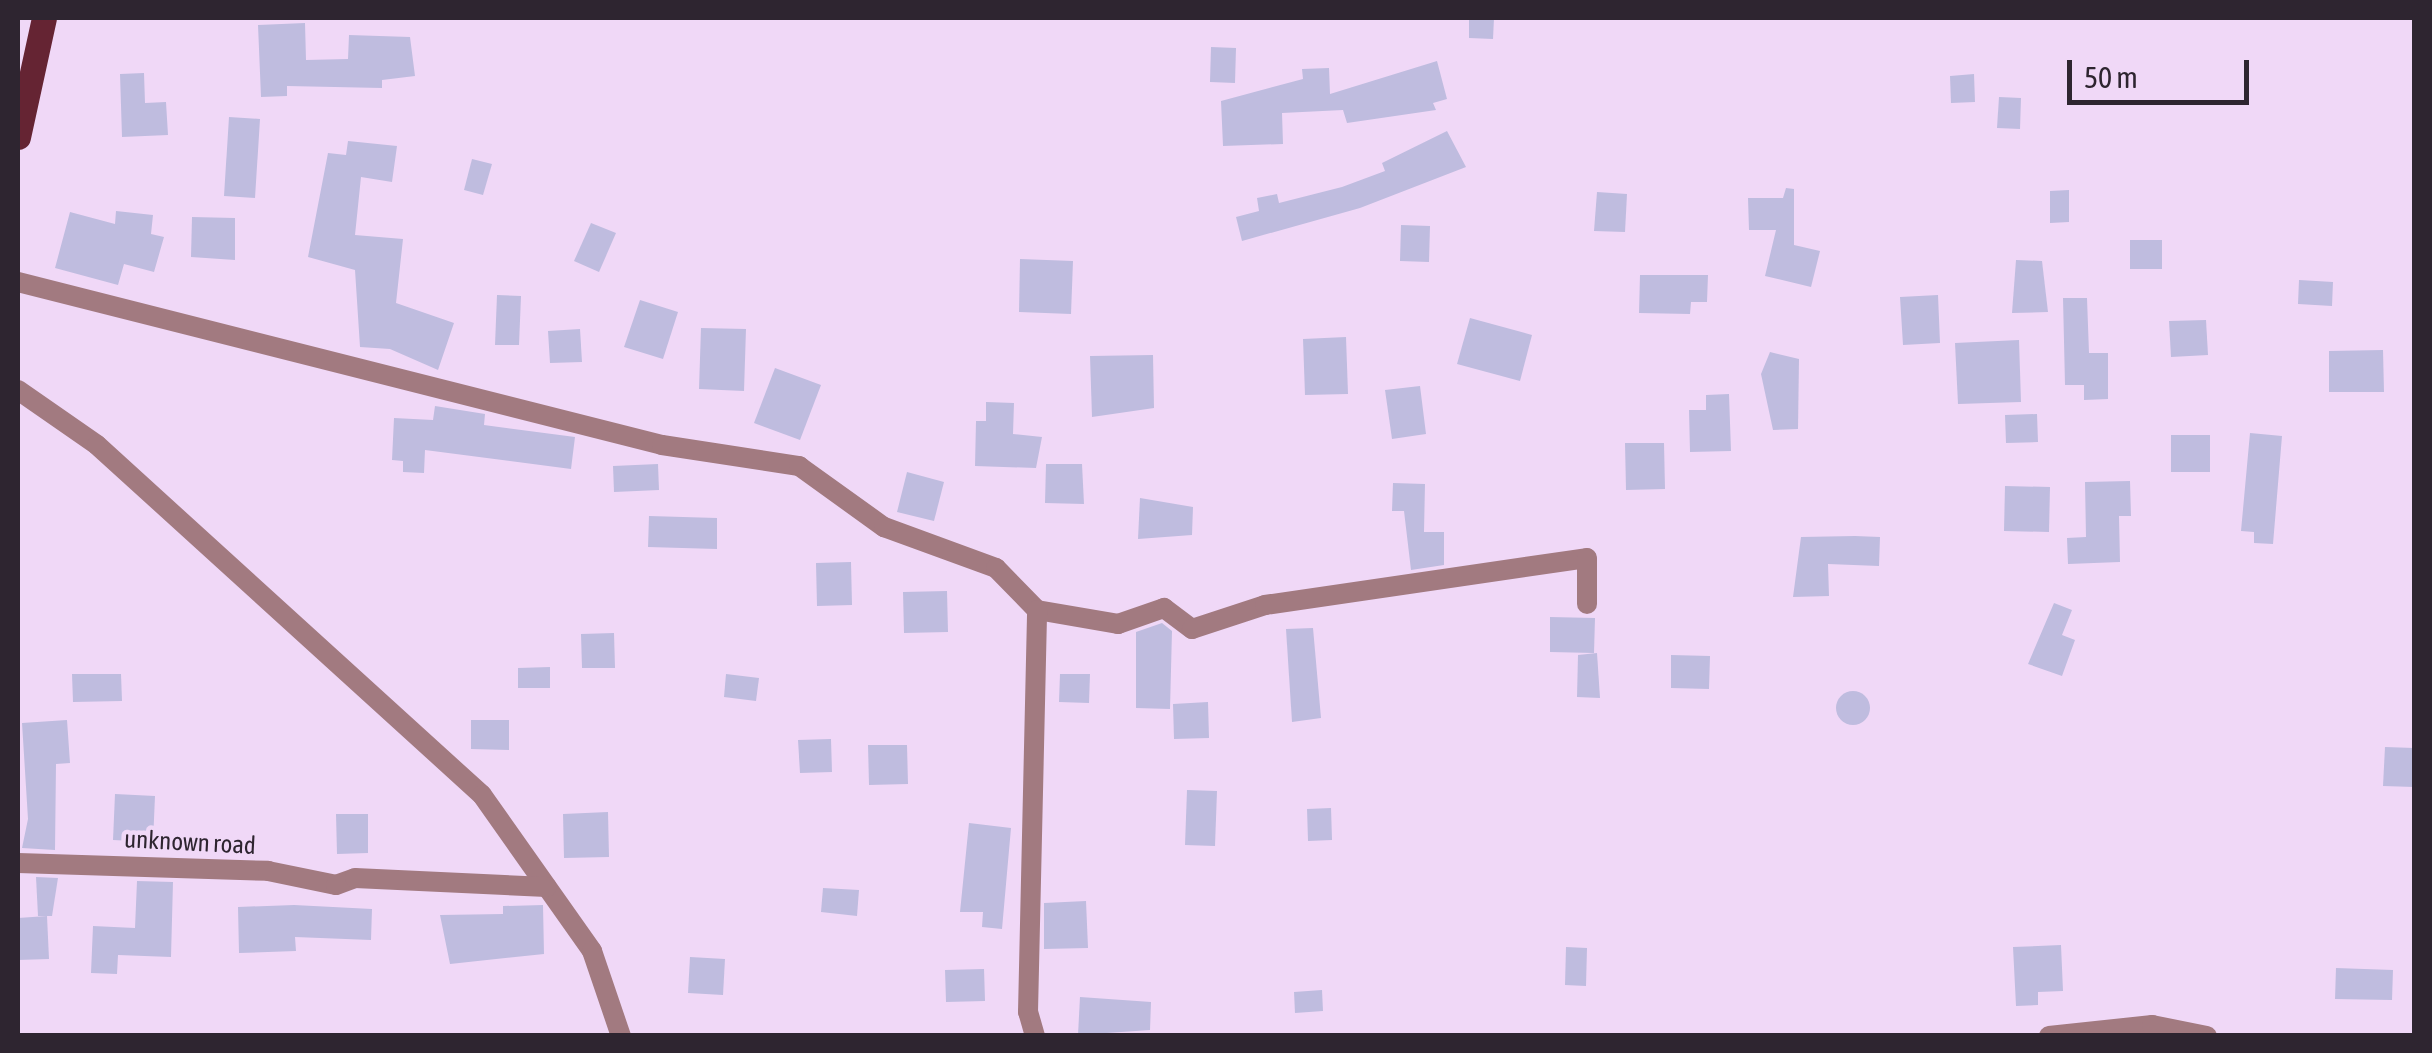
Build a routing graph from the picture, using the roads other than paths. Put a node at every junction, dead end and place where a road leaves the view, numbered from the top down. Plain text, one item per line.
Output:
1 (44, 18) edge
2 (18, 138) edge
3 (18, 282) edge
4 (18, 390) edge
5 (1587, 604) dead end
6 (1037, 610) junction
7 (18, 864) edge
8 (547, 887) junction
9 (621, 1036) edge
10 (1036, 1036) edge
11 (2049, 1036) edge
12 (2208, 1036) edge

1 - 2 main road
3 - 6 street
4 - 8 street
5 - 6 street
6 - 10 street
7 - 8 street, unknown road
8 - 9 street
11 - 12 street

